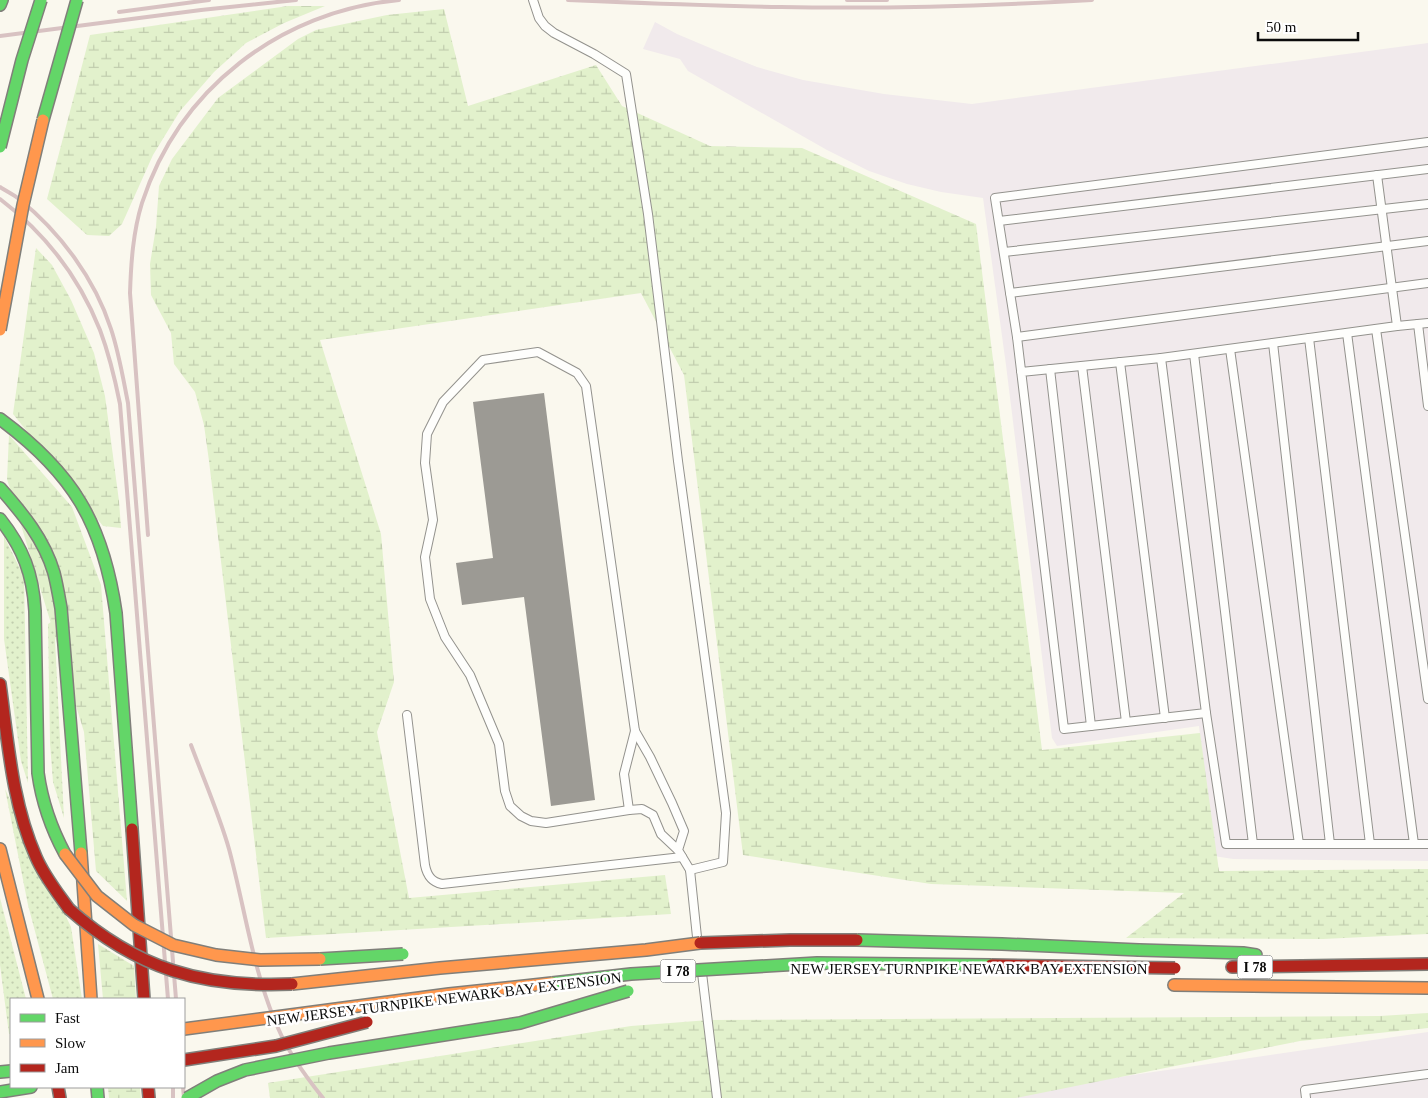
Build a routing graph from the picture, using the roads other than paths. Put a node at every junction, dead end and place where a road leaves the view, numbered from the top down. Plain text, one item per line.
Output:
1 (2, 0) edge
2 (41, 0) edge
3 (78, 0) edge
4 (533, 0) edge
5 (0, 5) edge
6 (1428, 142) edge
7 (0, 147) edge
8 (1428, 169) edge
9 (1377, 175) junction
10 (1428, 204) edge
11 (1382, 209) junction
12 (999, 221) junction
13 (1428, 241) edge
14 (1387, 246) junction
15 (1004, 252) junction
16 (1428, 283) edge
17 (1392, 287) junction
18 (1010, 293) junction
19 (1428, 323) edge
20 (1418, 324) junction
21 (1397, 326) junction
22 (1376, 329) junction
23 (0, 330) edge
24 (1347, 333) junction
25 (1017, 337) junction
26 (1309, 338) junction
27 (1273, 343) junction
28 (1230, 349) junction
29 (1194, 354) junction
30 (1161, 358) junction
31 (1120, 362) junction
32 (1082, 366) junction
33 (1050, 369) junction
34 (1021, 372) junction
35 (1428, 406) edge
36 (0, 418) edge
37 (0, 488) edge
38 (0, 519) edge
39 (0, 684) edge
40 (1428, 699) edge
41 (1206, 713) junction
42 (408, 715) dead end
43 (1165, 718) junction
44 (1126, 722) junction
45 (1091, 726) junction
46 (635, 731) junction
47 (629, 810) junction
48 (1253, 844) junction
49 (1299, 844) junction
50 (1330, 844) junction
51 (1370, 844) junction
52 (1414, 844) junction
53 (1428, 844) edge
54 (0, 850) edge
55 (680, 854) junction
56 (690, 870) junction
57 (580, 945) dead end
58 (698, 949) junction
59 (415, 954) dead end
60 (701, 964) dead end
61 (1428, 964) edge
62 (1335, 966) junction
63 (1225, 967) dead end
64 (1180, 968) dead end
65 (1169, 985) dead end
66 (712, 986) dead end
67 (693, 987) dead end
68 (1428, 988) edge
69 (568, 997) dead end
70 (38, 998) edge
71 (91, 998) edge
72 (144, 998) edge
73 (185, 1029) edge
74 (279, 1034) dead end
75 (185, 1060) edge
76 (1428, 1074) edge
77 (25, 1088) edge
78 (0, 1092) edge
79 (187, 1098) edge
80 (717, 1098) edge
81 (1306, 1098) edge

1 - 5 highway
2 - 7 highway, bridge
3 - 23 highway, bridge
4 - 56 lane
6 - 12 lane
8 - 9 lane
9 - 11 lane
9 - 12 lane
10 - 11 lane
11 - 14 lane
11 - 15 lane
12 - 15 lane
13 - 14 lane
14 - 17 lane
14 - 18 lane
15 - 18 lane
16 - 17 lane
17 - 21 lane
17 - 25 lane
18 - 25 lane
19 - 20 lane
20 - 21 lane
20 - 35 lane
21 - 22 lane
22 - 24 lane
22 - 40 lane
24 - 26 lane
24 - 52 lane
25 - 34 lane
26 - 27 lane
26 - 51 lane
27 - 28 lane
27 - 50 lane
28 - 29 lane
28 - 49 lane
29 - 30 lane
29 - 48 lane
30 - 31 lane
30 - 41 lane
31 - 32 lane
31 - 43 lane
32 - 33 lane
32 - 44 lane
33 - 34 lane
33 - 45 lane
34 - 45 lane
36 - 72 highway
37 - 71 highway
38 - 59 highway, bridge
39 - 58 highway, bridge
41 - 43 lane
41 - 48 lane
42 - 55 lane
43 - 44 lane
44 - 45 lane
46 - 47 lane
46 - 47 lane
46 - 55 lane
47 - 55 lane
48 - 49 lane
49 - 50 lane
50 - 51 lane
51 - 52 lane
52 - 53 lane
54 - 70 highway
55 - 56 lane
56 - 58 lane
57 - 58 highway, bridge
58 - 62 highway, bridge
60 - 80 lane
61 - 62 highway, I 78
62 - 63 highway, I 78
64 - 73 highway, NEW JERSEY TURNPIKE NEWARK BAY EXTENSION / I 78, bridge
65 - 68 highway, I 78
66 - 67 highway, I 78
69 - 79 highway, NEW JERSEY TURNPIKE NEWARK BAY EXTENSION, bridge
74 - 75 highway, NEW JERSEY TURNPIKE NEWARK BAY EXTENSION, bridge
76 - 81 lane
77 - 78 highway

